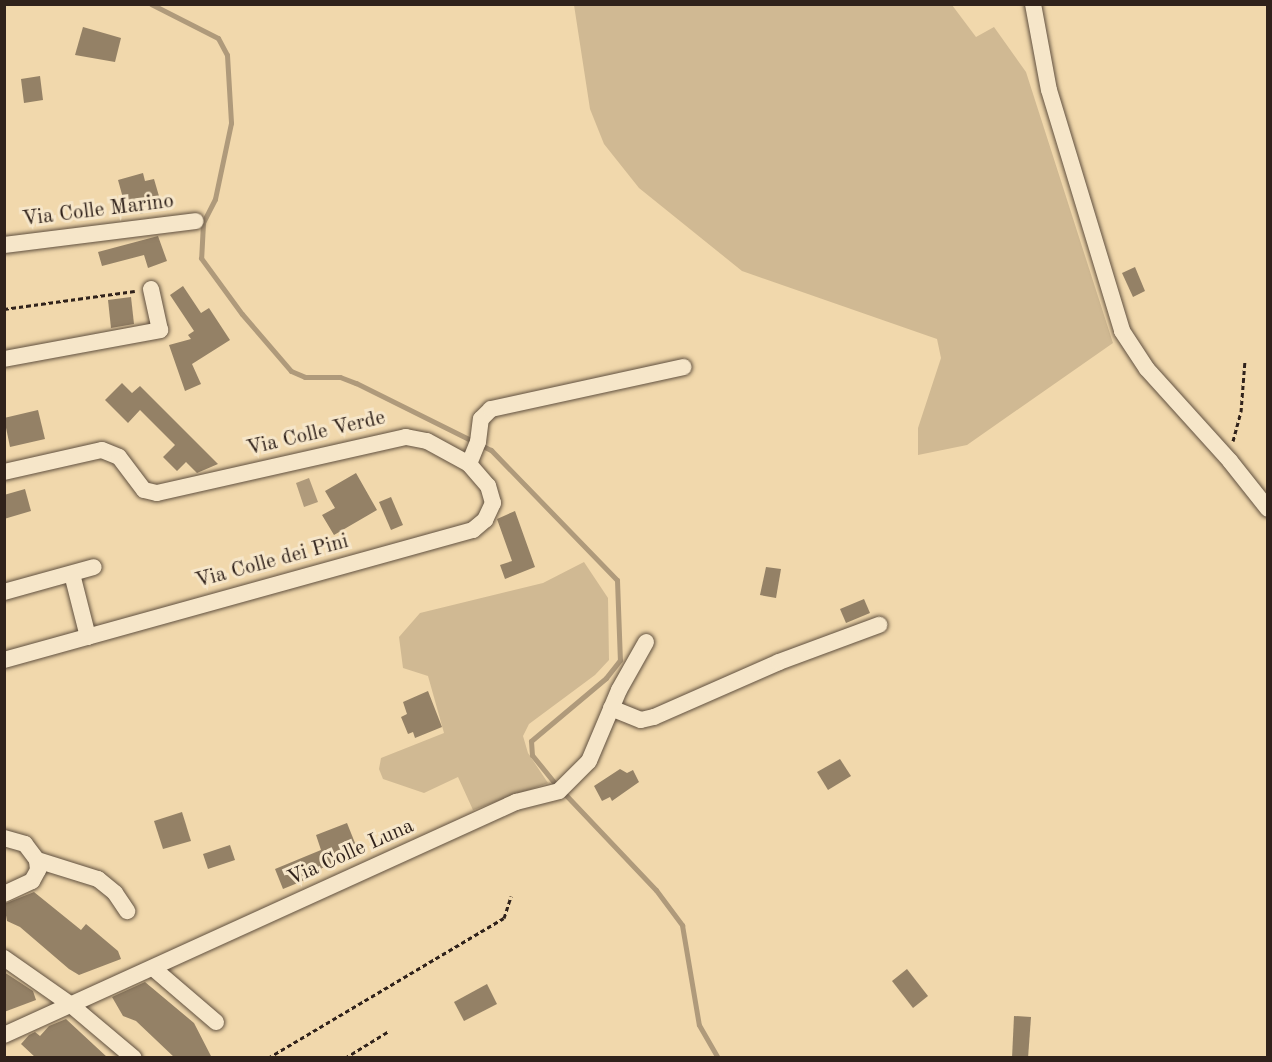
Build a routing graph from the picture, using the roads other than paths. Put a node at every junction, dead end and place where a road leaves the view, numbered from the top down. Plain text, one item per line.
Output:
1 (1033, 4) edge
2 (196, 221) dead end
3 (4, 245) edge
4 (152, 289) road end
5 (4, 359) edge
6 (683, 367) dead end
7 (475, 449) junction
8 (4, 472) edge
9 (1268, 510) edge
10 (94, 567) dead end
11 (72, 574) junction
12 (4, 592) edge
13 (879, 626) dead end
14 (88, 637) junction
15 (646, 642) dead end
16 (4, 660) edge
17 (611, 708) junction
18 (4, 838) edge
19 (37, 860) junction
20 (4, 894) edge
21 (127, 911) dead end
22 (4, 958) edge
23 (153, 968) junction
24 (71, 1005) junction
25 (216, 1022) dead end
26 (4, 1035) edge
27 (134, 1058) edge

1 - 9 street
2 - 3 street, Via Colle Marino
4 - 5 street
6 - 7 street
7 - 8 street, Via Colle Verde
7 - 14 street, Via Colle dei Pini
10 - 11 street
11 - 12 street
11 - 14 street
13 - 17 street
14 - 16 street, Via Colle dei Pini
15 - 17 street, Via Colle Luna
17 - 23 street, Via Colle Luna
18 - 19 street
19 - 20 street
19 - 21 street
22 - 24 street
23 - 24 street, Via Colle Luna
23 - 25 street
24 - 26 street, Via Colle Luna
24 - 27 street

